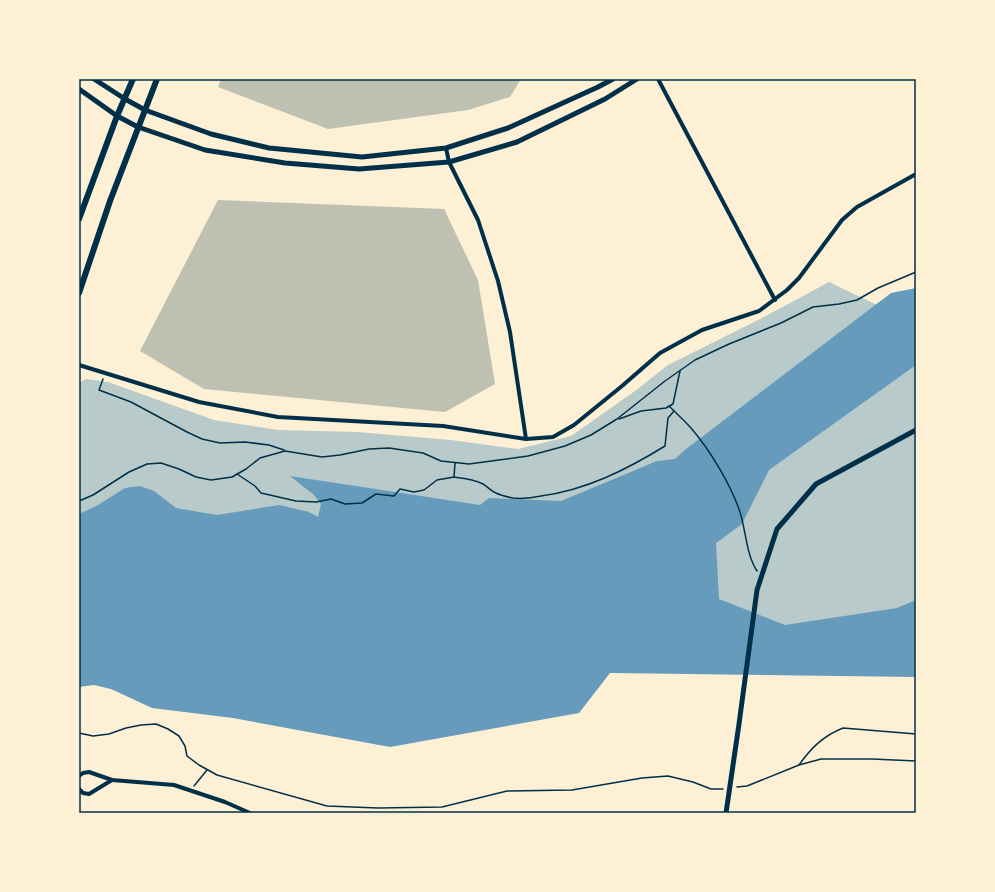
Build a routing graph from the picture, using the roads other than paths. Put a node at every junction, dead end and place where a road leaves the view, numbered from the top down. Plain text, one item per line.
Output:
1 (94, 79) edge
2 (133, 79) edge
3 (157, 79) edge
4 (613, 79) edge
5 (637, 79) edge
6 (658, 79) edge
7 (79, 88) edge
8 (124, 99) junction
9 (145, 110) junction
10 (117, 116) junction
11 (138, 127) junction
12 (446, 148) junction
13 (449, 162) junction
14 (916, 174) edge
15 (79, 219) edge
16 (79, 293) edge
17 (774, 300) junction
18 (79, 365) edge
19 (916, 430) edge
20 (526, 439) junction
21 (79, 776) edge
22 (112, 780) junction
23 (79, 789) edge
24 (250, 813) edge
25 (726, 813) edge

1 - 8 street
2 - 8 main road
3 - 9 main road
4 - 12 street
5 - 13 street
6 - 17 street
7 - 10 street
8 - 9 street
8 - 10 main road
9 - 11 main road
9 - 12 street
10 - 11 street
10 - 15 main road
11 - 13 street
11 - 16 main road
12 - 13 street
13 - 20 street
14 - 17 street
17 - 20 street
18 - 20 street
19 - 25 street
21 - 22 street
22 - 23 street
22 - 24 street

